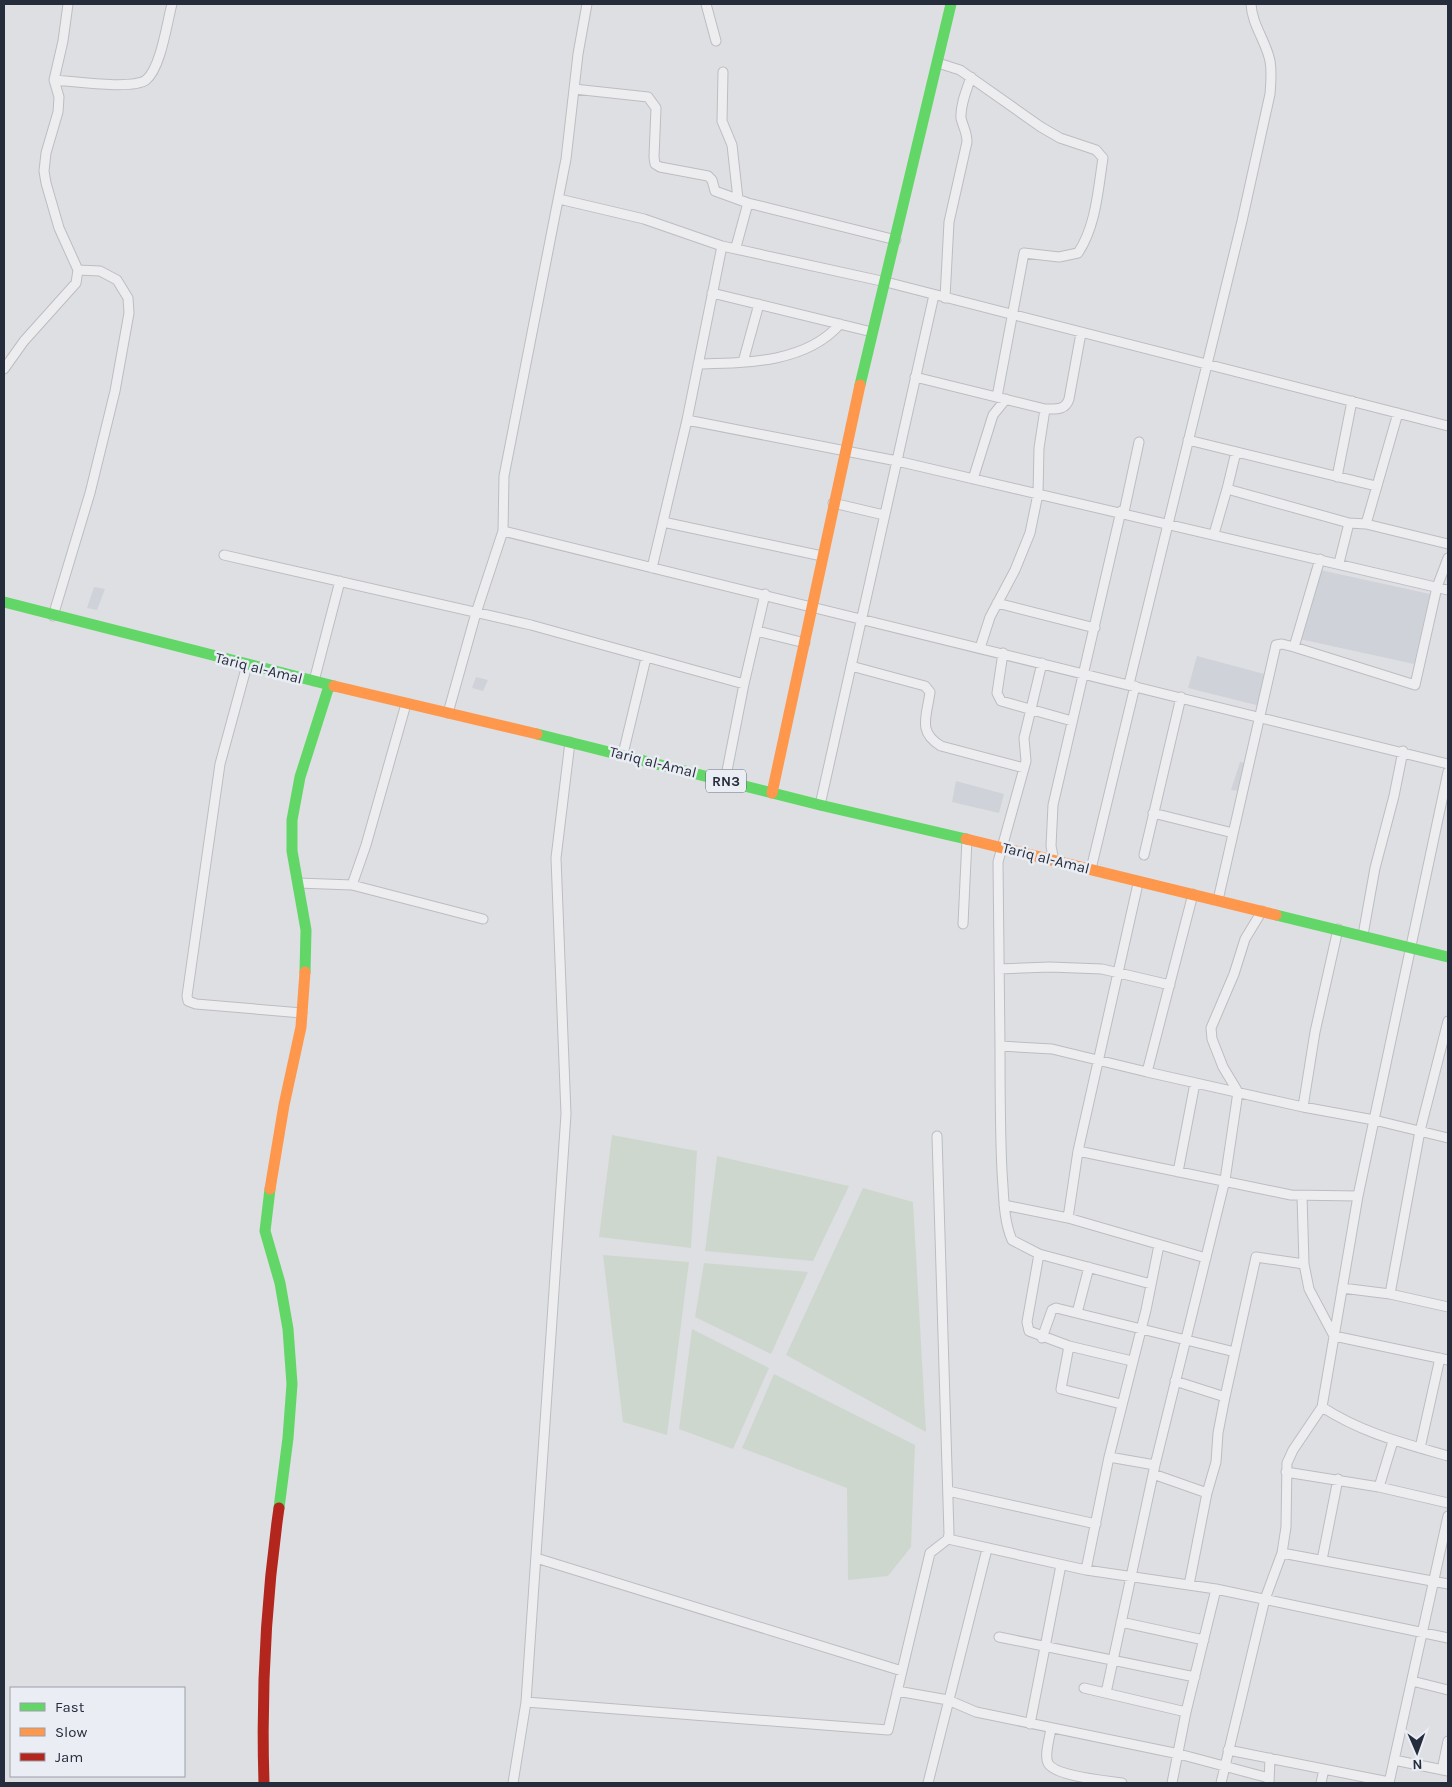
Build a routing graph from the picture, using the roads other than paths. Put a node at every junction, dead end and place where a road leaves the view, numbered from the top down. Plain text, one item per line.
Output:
1 (68, 4) edge
2 (172, 4) edge
3 (587, 4) edge
4 (706, 4) edge
5 (951, 4) edge
6 (1251, 4) edge
7 (716, 41) dead end
8 (938, 63) junction
9 (723, 72) dead end
10 (971, 77) junction
11 (54, 80) junction
12 (574, 90) junction
13 (559, 199) junction
14 (738, 199) junction
15 (748, 203) junction
16 (896, 240) junction
17 (722, 246) junction
18 (736, 247) junction
19 (78, 270) junction
20 (886, 282) junction
21 (712, 293) junction
22 (934, 295) junction
23 (944, 298) junction
24 (759, 304) junction
25 (1012, 315) junction
26 (840, 324) junction
27 (872, 332) junction
28 (1081, 333) junction
29 (744, 362) junction
30 (1207, 363) junction
31 (698, 364) junction
32 (4, 369) edge
33 (915, 377) junction
34 (1001, 398) junction
35 (1352, 401) junction
36 (1045, 409) junction
37 (1398, 413) junction
38 (687, 420) junction
39 (1448, 426) edge
40 (1188, 440) junction
41 (1139, 442) dead end
42 (845, 450) junction
43 (1236, 452) junction
44 (897, 461) junction
45 (1337, 477) junction
46 (973, 479) junction
47 (1376, 486) junction
48 (1227, 489) junction
49 (1038, 494) junction
50 (833, 503) junction
51 (1122, 512) junction
52 (884, 516) junction
53 (663, 522) junction
54 (1168, 523) junction
55 (1349, 523) junction
56 (1366, 524) junction
57 (503, 531) junction
58 (1214, 534) junction
59 (1448, 544) edge
60 (224, 555) dead end
61 (822, 556) junction
62 (1448, 558) edge
63 (1320, 559) junction
64 (1339, 563) junction
65 (652, 568) junction
66 (340, 581) junction
67 (1437, 587) junction
68 (1448, 590) edge
69 (766, 594) junction
70 (4, 602) edge
71 (997, 603) junction
72 (812, 606) junction
73 (476, 613) junction
74 (53, 616) junction
75 (861, 619) junction
76 (1095, 628) junction
77 (757, 631) junction
78 (805, 643) junction
79 (1294, 647) junction
80 (980, 648) junction
81 (1003, 653) junction
82 (646, 658) junction
83 (1042, 662) junction
84 (247, 665) junction
85 (851, 666) junction
86 (1085, 673) junction
87 (314, 682) junction
88 (744, 684) junction
89 (1132, 685) junction
90 (329, 686) junction
91 (1181, 697) junction
92 (406, 704) junction
93 (1030, 710) junction
94 (448, 714) junction
95 (1261, 717) junction
96 (1072, 721) junction
97 (570, 742) junction
98 (1402, 751) junction
99 (623, 754) junction
100 (1448, 764) edge
101 (1024, 768) junction
102 (1448, 772) edge
103 (725, 781) junction
104 (772, 793) junction
105 (820, 805) junction
106 (1153, 813) junction
107 (1233, 833) junction
108 (968, 838) junction
109 (1000, 847) junction
110 (1144, 854) dead end
111 (1054, 861) junction
112 (1092, 869) junction
113 (298, 883) junction
114 (352, 885) junction
115 (1137, 888) dead end
116 (1193, 894) junction
117 (1218, 900) junction
118 (1262, 911) junction
119 (483, 919) dead end
120 (963, 924) dead end
121 (1338, 929) junction
122 (1363, 935) junction
123 (1411, 947) junction
124 (1448, 957) edge
125 (1000, 968) junction
126 (1118, 971) junction
127 (1170, 985) junction
128 (302, 1013) junction
129 (1448, 1021) edge
130 (1000, 1046) junction
131 (1445, 1054) edge
132 (1099, 1060) junction
133 (1147, 1072) junction
134 (1195, 1083) junction
135 (1238, 1092) junction
136 (1303, 1107) junction
137 (1374, 1120) junction
138 (1420, 1131) junction
139 (937, 1136) dead end
140 (1448, 1138) edge
141 (1078, 1151) junction
142 (1178, 1172) junction
143 (1225, 1180) junction
144 (1302, 1196) junction
145 (1358, 1196) junction
146 (1004, 1204) junction
147 (1068, 1218) junction
148 (1159, 1245) junction
149 (1039, 1254) junction
150 (1206, 1258) junction
151 (1304, 1264) junction
152 (1089, 1267) junction
153 (1151, 1284) junction
154 (1342, 1288) junction
155 (1390, 1294) junction
156 (1448, 1307) edge
157 (1077, 1313) junction
158 (1141, 1330) junction
159 (1334, 1336) junction
160 (1042, 1338) junction
161 (1184, 1338) junction
162 (1069, 1346) junction
163 (1235, 1352) junction
164 (1444, 1359) edge
165 (1132, 1361) junction
166 (1175, 1381) junction
167 (1225, 1397) junction
168 (1122, 1404) junction
169 (1322, 1407) junction
170 (1393, 1441) junction
171 (1420, 1448) junction
172 (1448, 1456) edge
173 (1109, 1457) junction
174 (1154, 1470) junction
175 (1286, 1472) junction
176 (1338, 1480) junction
177 (1379, 1487) junction
178 (948, 1491) junction
179 (1207, 1493) junction
180 (1448, 1503) edge
181 (1448, 1516) edge
182 (1096, 1524) junction
183 (948, 1539) junction
184 (987, 1548) junction
185 (1282, 1553) junction
186 (536, 1558) junction
187 (1322, 1560) junction
188 (1061, 1565) junction
189 (1086, 1570) junction
190 (1129, 1577) junction
191 (1434, 1581) junction
192 (1448, 1584) edge
193 (1189, 1585) junction
194 (1216, 1589) junction
195 (1265, 1599) junction
196 (1121, 1622) junction
197 (1423, 1633) junction
198 (999, 1637) dead end
199 (1448, 1638) edge
200 (1204, 1640) junction
201 (1044, 1647) junction
202 (1113, 1660) junction
203 (902, 1671) junction
204 (1194, 1677) junction
205 (1412, 1681) junction
206 (1084, 1688) dead end
207 (1448, 1690) edge
208 (897, 1692) junction
209 (1106, 1693) junction
210 (948, 1700) junction
211 (526, 1702) junction
212 (1186, 1712) junction
213 (1030, 1724) junction
214 (1051, 1728) junction
215 (1448, 1741) edge
216 (1228, 1750) junction
217 (1179, 1754) junction
218 (1270, 1758) junction
219 (1394, 1760) junction
220 (1225, 1764) junction
221 (1324, 1769) junction
222 (1445, 1771) edge
223 (1269, 1781) edge
224 (264, 1783) edge
225 (513, 1783) edge
226 (928, 1783) edge
227 (1122, 1783) edge
228 (1172, 1783) edge
229 (1221, 1783) edge
230 (1321, 1783) edge
231 (1389, 1783) edge

1 - 11 street
2 - 11 street
3 - 12 street
4 - 7 street
5 - 8 main road
6 - 30 street
8 - 10 street
8 - 16 main road
9 - 14 street
10 - 23 street
10 - 25 street
11 - 19 street
12 - 13 street
12 - 14 street
13 - 17 street
13 - 57 street
14 - 15 street
15 - 16 street
15 - 18 street
16 - 20 main road
17 - 18 street
17 - 21 street
18 - 20 street
19 - 32 street
19 - 74 street
20 - 22 street
20 - 27 main road
21 - 24 street
21 - 31 street
22 - 23 street
22 - 33 street
23 - 25 street
24 - 26 street
24 - 29 street
25 - 28 street
25 - 34 street
26 - 27 street
26 - 29 street
27 - 42 main road
28 - 30 street
28 - 36 street
29 - 31 street
30 - 35 street
30 - 40 street
31 - 38 street
33 - 34 street
33 - 44 street
34 - 36 street
34 - 46 street
35 - 37 street
35 - 45 street
36 - 49 street
37 - 39 street
37 - 47 street
38 - 42 street
38 - 53 street
40 - 43 street
40 - 54 street
41 - 51 street
42 - 44 street
42 - 50 main road
43 - 45 street
43 - 48 street
44 - 46 street
44 - 52 street
45 - 47 street
46 - 49 street
47 - 56 street
48 - 55 street
48 - 58 street
49 - 51 street
49 - 71 street
50 - 52 street
50 - 61 main road
51 - 54 street
51 - 76 street
52 - 75 street
53 - 61 street
53 - 65 street
54 - 58 street
54 - 89 street
55 - 56 street
55 - 64 street
56 - 59 street
57 - 65 street
57 - 73 street
58 - 63 street
60 - 66 street
61 - 72 main road
62 - 67 street
63 - 64 street
63 - 79 street
64 - 67 street
65 - 69 street
66 - 73 street
66 - 87 street
67 - 68 street
67 - 79 street
69 - 72 street
69 - 77 street
70 - 74 main road, Tariq al-Amal / RN3
71 - 76 street
71 - 80 street
72 - 75 street
72 - 78 main road
73 - 82 street
73 - 94 street
74 - 84 main road, Tariq al-Amal / RN3
75 - 80 street
75 - 85 street
76 - 86 street
77 - 78 street
77 - 88 street
78 - 104 main road
79 - 95 street
80 - 81 street
81 - 83 street
81 - 93 street
82 - 88 street
82 - 99 street
83 - 86 street
83 - 93 street
84 - 87 main road, Tariq al-Amal / RN3
84 - 128 street
85 - 101 street
85 - 105 street
86 - 89 street
86 - 96 street
87 - 90 main road, Tariq al-Amal / RN3
88 - 103 street
89 - 91 street
89 - 112 street
90 - 92 main road, Tariq al-Amal / RN3
90 - 113 main road
91 - 95 street
91 - 106 street
92 - 94 main road, Tariq al-Amal / RN3
92 - 114 street
93 - 96 street
93 - 101 street
94 - 97 main road, Tariq al-Amal / RN3
95 - 98 street
95 - 107 street
96 - 111 street
97 - 99 main road, Tariq al-Amal / RN3
97 - 186 street
98 - 100 street
98 - 122 street
99 - 103 main road, Tariq al-Amal / RN3
101 - 109 street
102 - 123 street
103 - 104 main road, Tariq al-Amal / RN3
104 - 105 main road, Tariq al-Amal / RN3
105 - 108 main road, Tariq al-Amal / RN3
106 - 107 street
106 - 110 street
107 - 117 street
108 - 109 main road, Tariq al-Amal / RN3
108 - 120 street
109 - 111 main road, Tariq al-Amal / RN3
109 - 125 street
111 - 112 main road, Tariq al-Amal / RN3
112 - 116 main road, Tariq al-Amal / RN3
113 - 114 street
113 - 128 main road
114 - 119 street
115 - 126 street
116 - 117 main road, Tariq al-Amal / RN3
116 - 127 street
117 - 118 main road, Tariq al-Amal / RN3
118 - 121 main road, Tariq al-Amal / RN3
118 - 135 street
121 - 122 main road, Tariq al-Amal / RN3
121 - 136 street
122 - 123 main road, Tariq al-Amal / RN3
123 - 124 main road, Tariq al-Amal / RN3
123 - 137 street
125 - 126 street
125 - 130 street
126 - 127 street
126 - 132 street
127 - 133 street
128 - 224 main road
129 - 131 street
130 - 132 street
130 - 146 street
131 - 138 street
132 - 133 street
132 - 141 street
133 - 134 street
134 - 135 street
134 - 142 street
135 - 136 street
135 - 143 street
136 - 137 street
137 - 138 street
137 - 145 street
138 - 140 street
138 - 155 street
139 - 178 street
141 - 142 street
141 - 147 street
142 - 143 street
143 - 144 street
143 - 150 street
144 - 145 street
144 - 151 street
145 - 154 street
146 - 147 street
146 - 149 street
147 - 148 street
148 - 150 street
148 - 153 street
149 - 152 street
149 - 160 street
150 - 161 street
151 - 159 street
151 - 163 street
152 - 153 street
152 - 157 street
153 - 158 street
154 - 155 street
154 - 159 street
155 - 156 street
157 - 158 street
157 - 160 street
158 - 161 street
158 - 165 street
159 - 164 street
159 - 169 street
160 - 162 street
161 - 163 street
161 - 166 street
162 - 165 street
162 - 168 street
163 - 167 street
164 - 171 street
165 - 168 street
166 - 167 street
166 - 174 street
167 - 179 street
168 - 173 street
169 - 170 street
169 - 175 street
170 - 171 street
170 - 177 street
171 - 172 street
173 - 174 street
173 - 182 street
174 - 179 street
174 - 190 street
175 - 176 street
175 - 185 street
176 - 177 street
176 - 187 street
177 - 180 street
178 - 182 street
178 - 183 street
179 - 193 street
181 - 191 street
182 - 189 street
183 - 184 street
183 - 203 street
184 - 188 street
184 - 210 street
185 - 187 street
185 - 195 street
186 - 203 street
186 - 211 street
187 - 191 street
188 - 189 street
188 - 201 street
189 - 190 street
190 - 193 street
190 - 196 street
191 - 192 street
191 - 197 street
193 - 194 street
194 - 195 street
194 - 200 street
195 - 197 street
195 - 216 street
196 - 200 street
196 - 202 street
197 - 199 street
197 - 205 street
198 - 201 street
200 - 204 street
201 - 202 street
201 - 213 street
202 - 204 street
202 - 209 street
203 - 208 street
204 - 212 street
205 - 207 street
205 - 219 street
206 - 209 street
208 - 210 street
208 - 211 street
209 - 212 street
210 - 213 street
210 - 226 street
211 - 225 street
212 - 217 street
213 - 214 street
214 - 217 street
214 - 227 street
215 - 222 street
216 - 218 street
216 - 220 street
217 - 220 street
217 - 228 street
218 - 221 street
218 - 223 street
219 - 222 street
219 - 231 street
220 - 223 street
220 - 229 street
221 - 230 street
221 - 231 street

